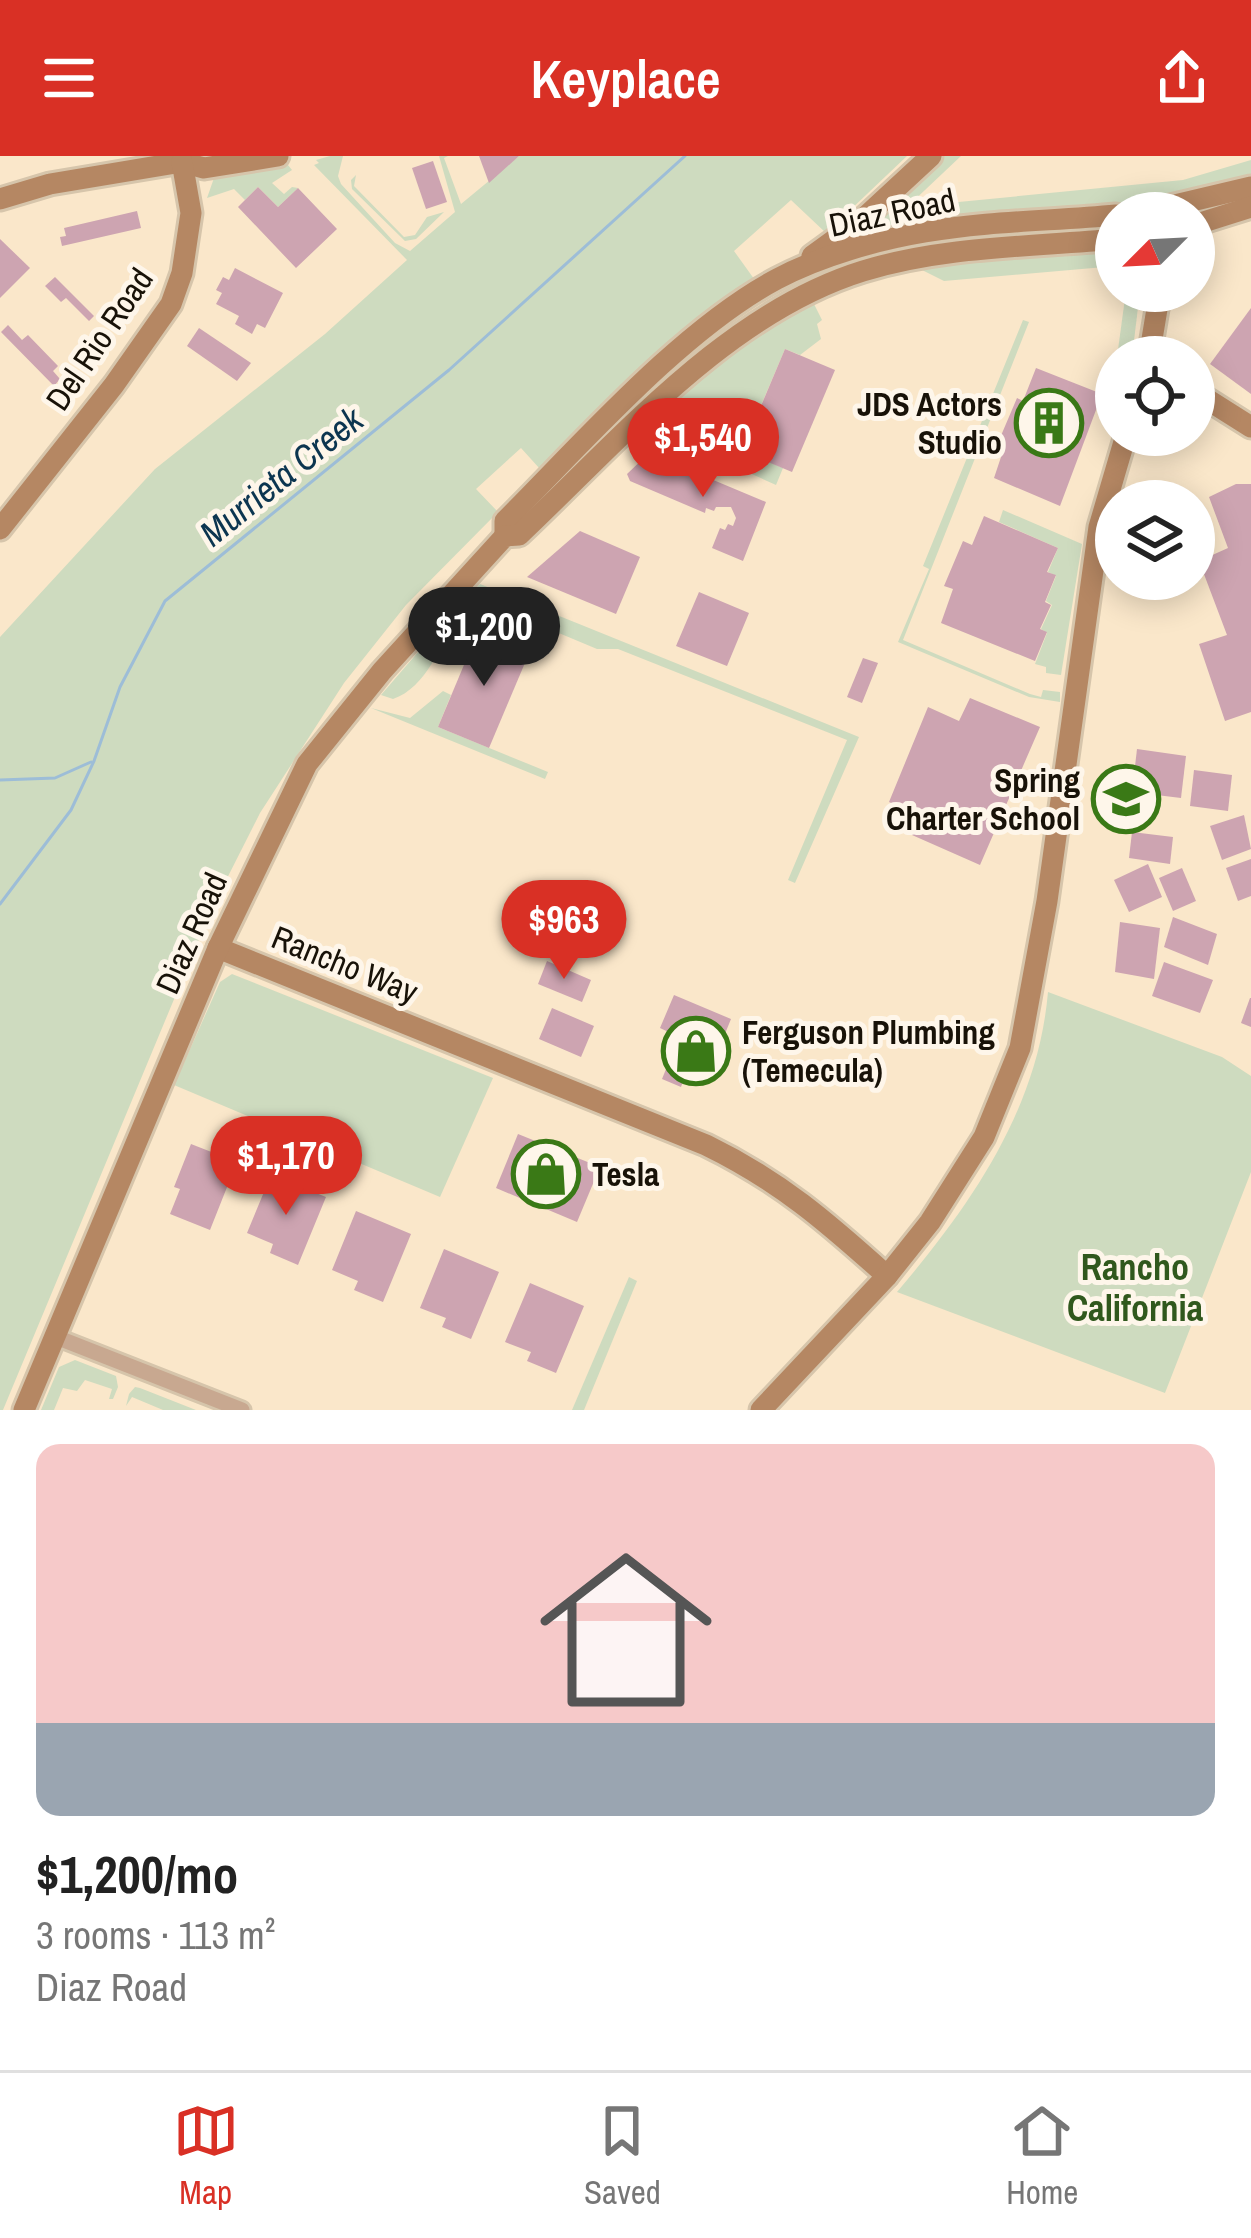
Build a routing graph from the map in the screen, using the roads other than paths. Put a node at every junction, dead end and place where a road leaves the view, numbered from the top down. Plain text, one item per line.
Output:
1 (278, 156) edge
2 (931, 156) edge
3 (186, 159) edge
4 (1251, 188) edge
5 (1215, 196) edge
6 (0, 199) edge
7 (1251, 207) edge
8 (1095, 217) edge
9 (1215, 218) edge
10 (1095, 240) edge
11 (778, 278) junction
12 (1215, 404) edge
13 (1251, 427) edge
14 (1120, 456) edge
15 (0, 529) edge
16 (505, 536) junction
17 (218, 949) junction
18 (887, 1276) junction
19 (56, 1337) junction
20 (24, 1410) edge
21 (242, 1410) edge
22 (761, 1410) edge

1 - 3 main road
2 - 11 main road
3 - 6 main road
3 - 15 main road, Del Rio Road
4 - 5 main road
7 - 9 main road
8 - 11 main road, Diaz Road
10 - 16 main road, Diaz Road
11 - 16 main road, Diaz Road
12 - 13 main road
14 - 18 main road
16 - 17 main road, Diaz Road
17 - 18 main road, Rancho Way
17 - 19 main road, Diaz Road
18 - 22 main road
19 - 20 main road, Diaz Road
19 - 21 street

